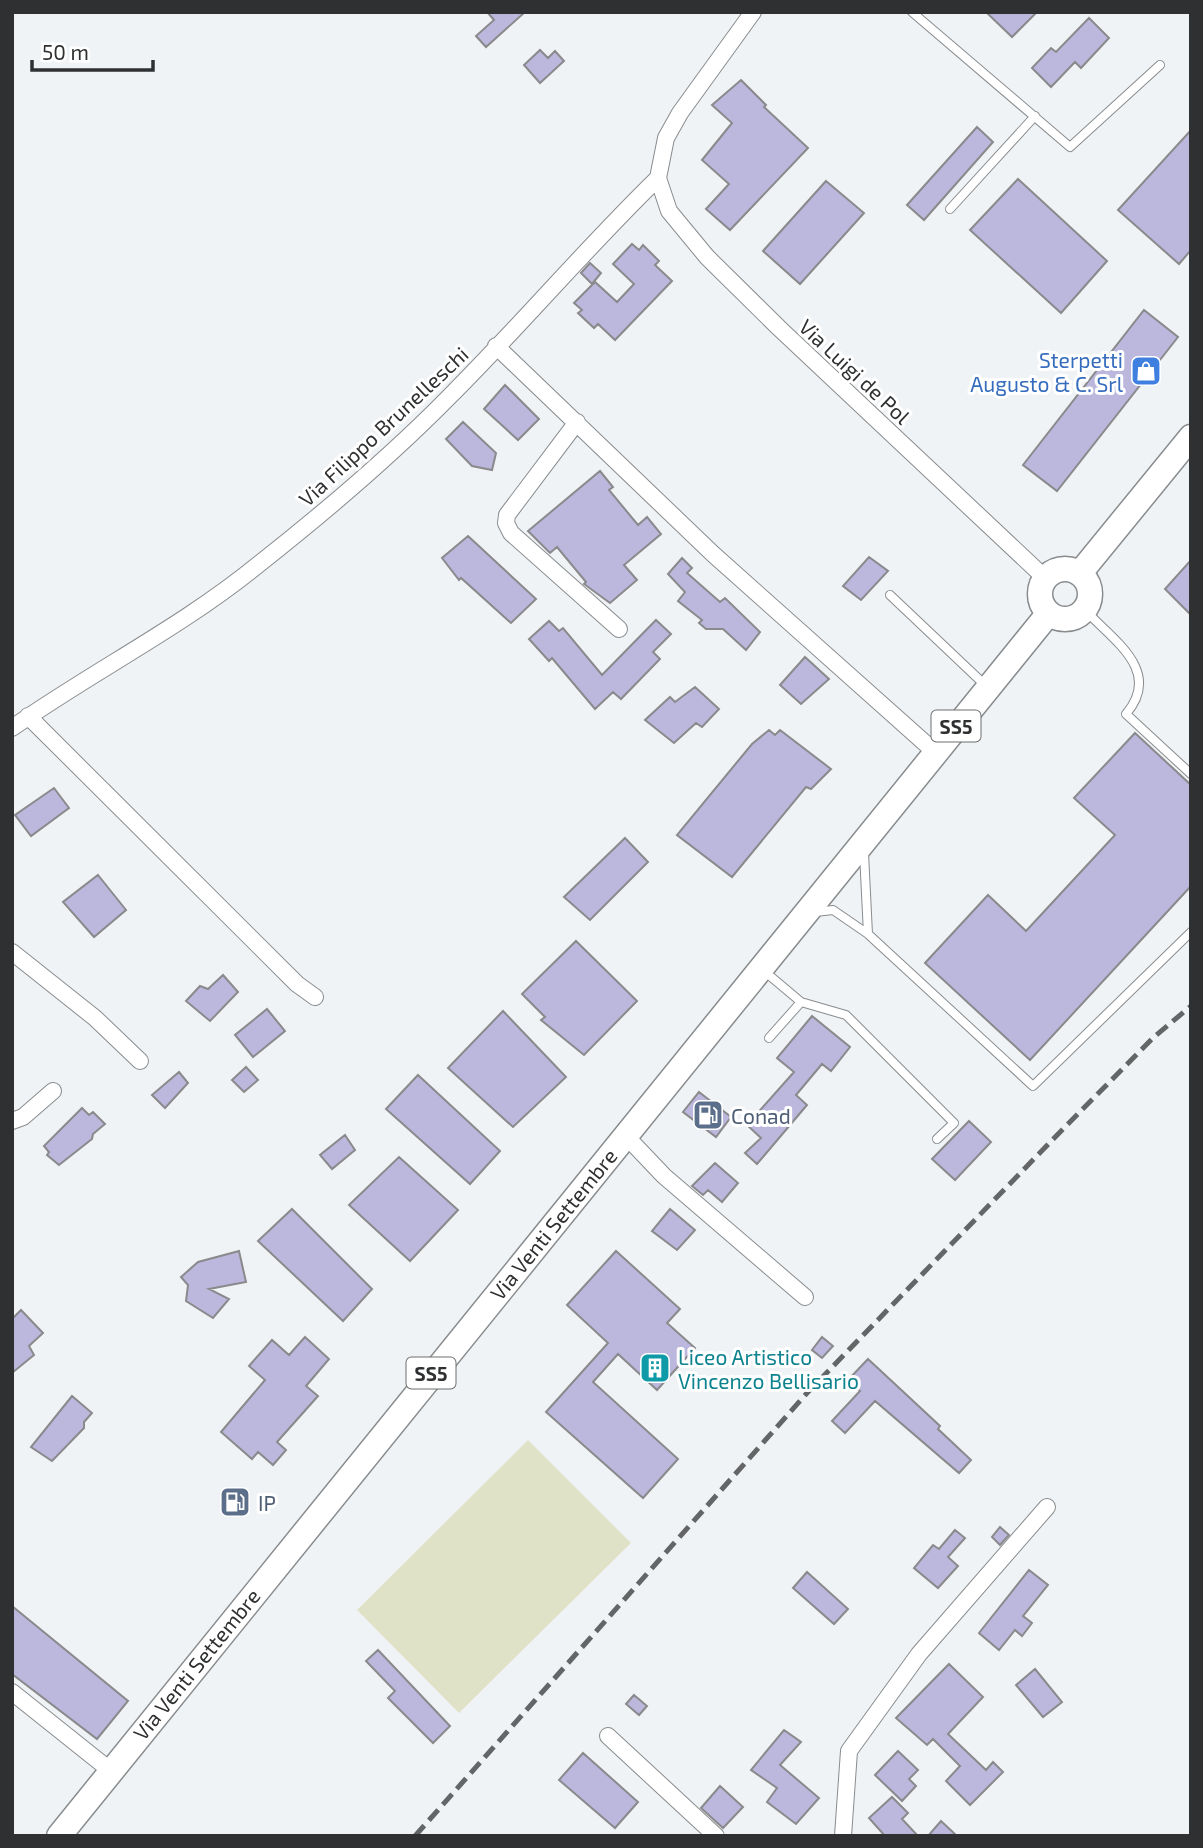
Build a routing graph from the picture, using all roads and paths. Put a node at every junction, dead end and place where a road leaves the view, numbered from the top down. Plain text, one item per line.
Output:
1 (753, 12) edge
2 (912, 12) edge
3 (1160, 65) dead end
4 (1035, 116) junction
5 (659, 178) junction
6 (950, 209) dead end
7 (496, 346) junction
8 (577, 422) junction
9 (1191, 437) edge
10 (1080, 573) junction
11 (1045, 578) junction
12 (890, 594) dead end
13 (1085, 610) junction
14 (1049, 613) junction
15 (619, 629) dead end
16 (987, 687) junction
17 (28, 716) junction
18 (12, 728) edge
19 (935, 752) junction
20 (1191, 774) edge
21 (865, 840) junction
22 (805, 913) junction
23 (1191, 932) edge
24 (868, 934) junction
25 (12, 952) edge
26 (761, 968) junction
27 (315, 997) dead end
28 (802, 1002) junction
29 (769, 1038) dead end
30 (140, 1061) dead end
31 (53, 1091) dead end
32 (12, 1121) edge
33 (625, 1135) junction
34 (937, 1139) dead end
35 (805, 1297) dead end
36 (1047, 1507) dead end
37 (12, 1692) edge
38 (608, 1736) dead end
39 (111, 1771) junction
40 (59, 1836) edge
41 (716, 1836) edge
42 (843, 1836) edge

1 - 5 street
2 - 4 lane
3 - 4 lane
4 - 6 lane
5 - 7 street, Via Filippo Brunelleschi
5 - 11 street, Via Luigi de Pol
7 - 8 street
7 - 17 street, Via Filippo Brunelleschi
8 - 15 street
8 - 19 street
9 - 10 main road
10 - 11 main road
10 - 13 main road
11 - 14 main road
12 - 16 lane
13 - 14 main road
13 - 20 lane
14 - 16 main road, Via Venti Settembre / SS5
16 - 19 main road, Via Venti Settembre / SS5
17 - 18 street, Via Filippo Brunelleschi
17 - 27 street
19 - 21 main road, Via Venti Settembre / SS5
21 - 22 main road, Via Venti Settembre / SS5
21 - 24 lane
22 - 24 lane
22 - 26 main road, Via Venti Settembre / SS5
23 - 24 lane
25 - 30 street
26 - 28 lane
26 - 33 main road, Via Venti Settembre / SS5
28 - 29 lane
28 - 34 lane
31 - 32 street
33 - 35 street
33 - 39 main road, Via Venti Settembre / SS5
36 - 42 street
37 - 39 street
38 - 41 street
39 - 40 main road, Via Venti Settembre / SS5

